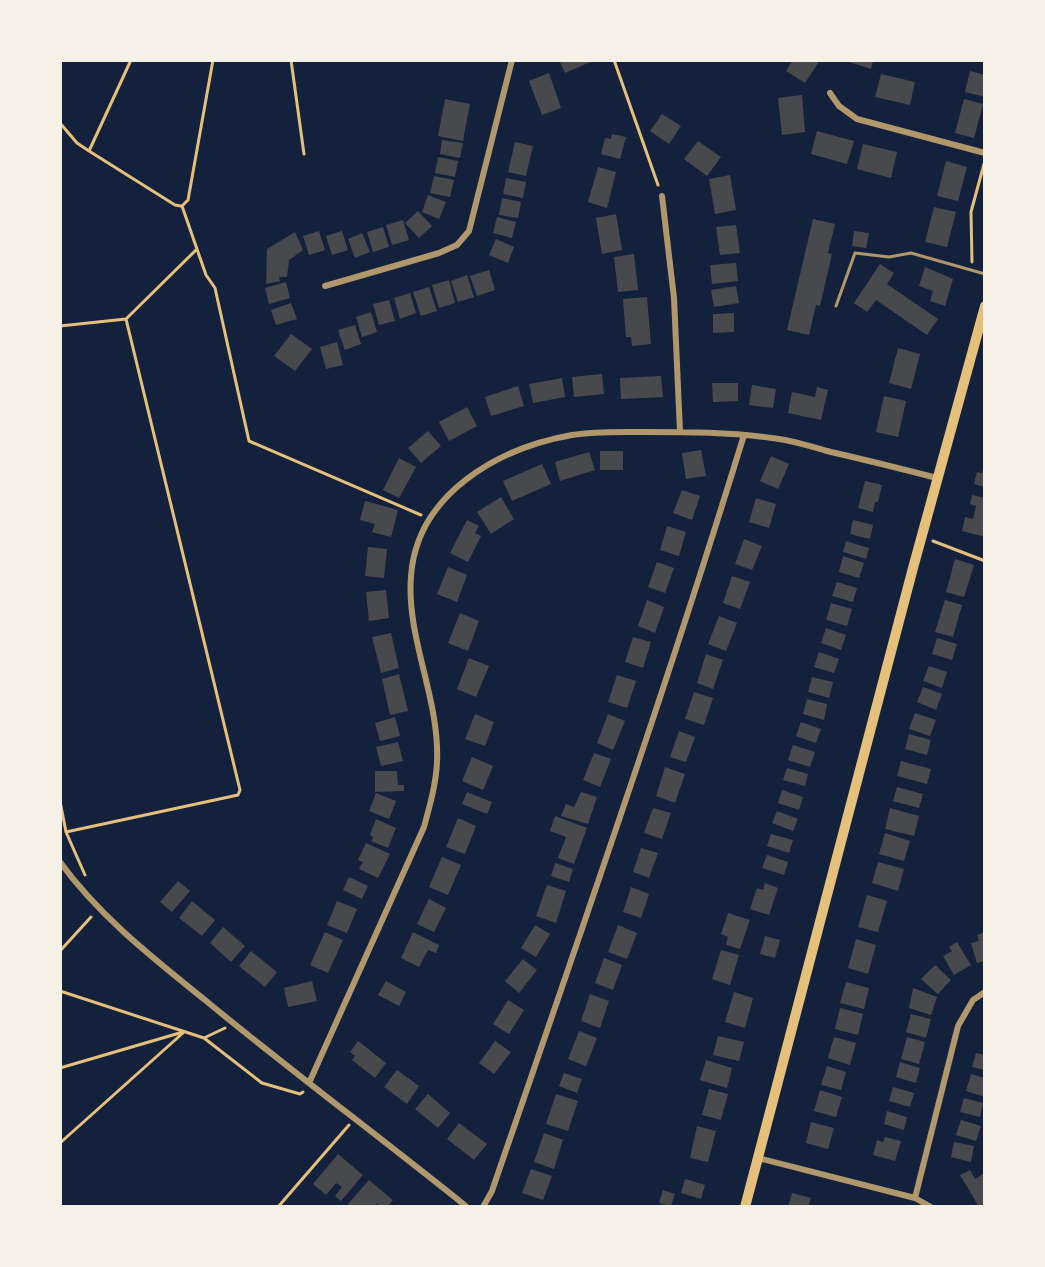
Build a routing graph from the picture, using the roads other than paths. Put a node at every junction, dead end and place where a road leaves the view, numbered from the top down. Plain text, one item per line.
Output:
1 (512, 60) edge
2 (830, 93) dead end
3 (985, 153) edge
4 (662, 196) road end
5 (985, 274) edge
6 (325, 286) dead end
7 (836, 306) dead end
8 (985, 306) edge
9 (680, 432) junction
10 (744, 435) junction
11 (937, 478) junction
12 (60, 862) edge
13 (985, 992) edge
14 (307, 1081) junction
15 (758, 1158) junction
16 (915, 1198) junction
17 (467, 1207) edge
18 (483, 1207) edge
19 (745, 1207) edge
20 (931, 1207) edge

1 - 6 street
2 - 3 street
4 - 9 street
5 - 7 lane
8 - 11 main road
9 - 10 street
9 - 14 street
10 - 11 street
10 - 18 street
11 - 15 main road
12 - 14 street
13 - 16 street
14 - 17 street
15 - 16 street
15 - 19 main road
16 - 20 street

